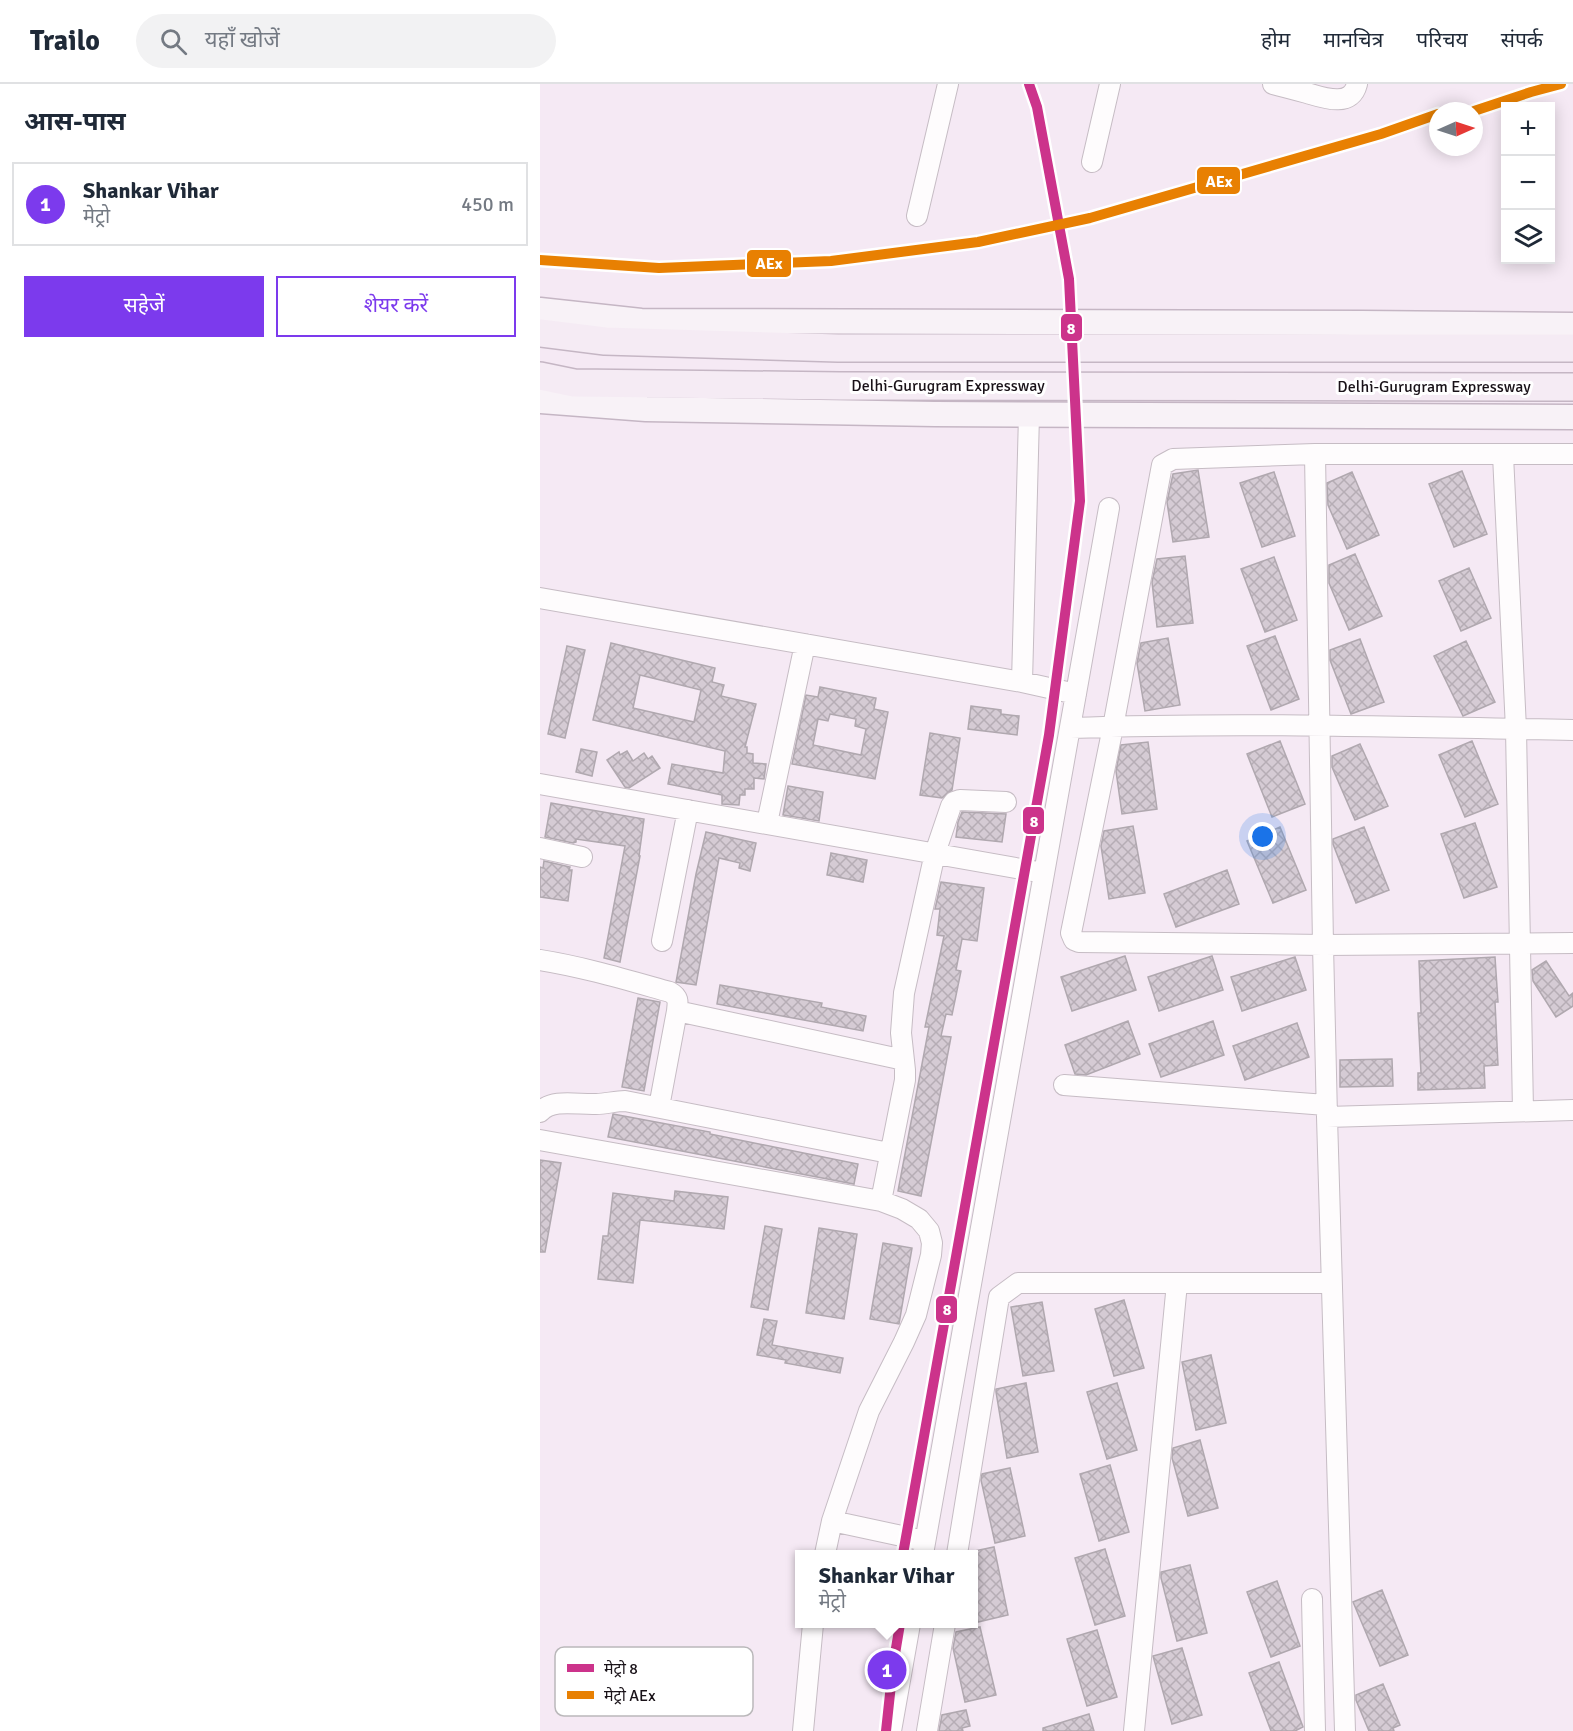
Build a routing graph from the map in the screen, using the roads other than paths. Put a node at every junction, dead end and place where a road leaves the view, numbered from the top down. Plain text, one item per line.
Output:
1 (948, 84) edge
2 (1110, 84) edge
3 (1273, 84) edge
4 (1357, 84) edge
5 (1092, 162) dead end
6 (917, 216) dead end
7 (540, 310) edge
8 (1573, 325) edge
9 (540, 333) edge
10 (1573, 348) edge
11 (540, 376) edge
12 (1573, 387) edge
13 (540, 401) edge
14 (1029, 415) junction
15 (1573, 417) edge
16 (1315, 454) junction
17 (1573, 454) edge
18 (1503, 455) junction
19 (1109, 508) dead end
20 (540, 598) edge
21 (805, 644) junction
22 (1022, 682) junction
23 (1076, 694) junction
24 (1113, 726) junction
25 (1319, 726) junction
26 (1070, 728) junction
27 (1516, 729) junction
28 (1573, 730) edge
29 (540, 784) edge
30 (1006, 802) dead end
31 (688, 810) junction
32 (767, 823) junction
33 (540, 848) edge
34 (935, 853) junction
35 (582, 857) dead end
36 (1044, 873) junction
37 (662, 941) dead end
38 (1573, 943) edge
39 (1520, 944) junction
40 (1323, 945) junction
41 (540, 960) edge
42 (677, 1011) junction
43 (904, 1060) junction
44 (1064, 1085) dead end
45 (659, 1107) junction
46 (1573, 1110) edge
47 (1327, 1111) junction
48 (1523, 1111) junction
49 (540, 1112) edge
50 (540, 1140) edge
51 (889, 1154) junction
52 (881, 1201) junction
53 (1177, 1283) junction
54 (1331, 1283) junction
55 (832, 1521) junction
56 (924, 1548) edge
57 (826, 1550) edge
58 (958, 1550) edge
59 (1312, 1599) dead end
60 (813, 1628) edge
61 (909, 1628) edge
62 (944, 1628) edge
63 (1138, 1730) edge
64 (803, 1731) edge
65 (891, 1731) edge
66 (927, 1731) edge
67 (1315, 1731) edge
68 (1345, 1731) edge

1 - 6 street
2 - 5 street
3 - 4 street
7 - 8 main road
9 - 10 highway
11 - 12 highway, Delhi-Gurugram Expressway
13 - 14 main road
14 - 15 main road
14 - 22 street
16 - 18 street
16 - 24 street
16 - 25 street
17 - 18 street
18 - 27 street
19 - 23 street
20 - 21 street
21 - 22 street
21 - 32 street
22 - 23 street
23 - 26 street
24 - 25 street
24 - 26 street
24 - 40 street
25 - 27 street
25 - 40 street
26 - 36 street
27 - 28 street
27 - 39 street
29 - 31 street
30 - 34 street
31 - 32 street
31 - 37 street
32 - 34 street
33 - 35 street
34 - 36 street
34 - 43 street
36 - 56 street
38 - 39 street
39 - 40 street
39 - 48 street
40 - 47 street
41 - 42 street
42 - 43 street
42 - 45 street
43 - 51 street
44 - 47 street
45 - 49 street
45 - 51 street
46 - 48 street
47 - 48 street
47 - 54 street
50 - 52 street
51 - 52 street
52 - 55 street
53 - 54 street
53 - 58 street
53 - 63 street
54 - 68 street
55 - 56 street
55 - 57 street
59 - 67 street
60 - 64 street
61 - 65 street
62 - 66 street

